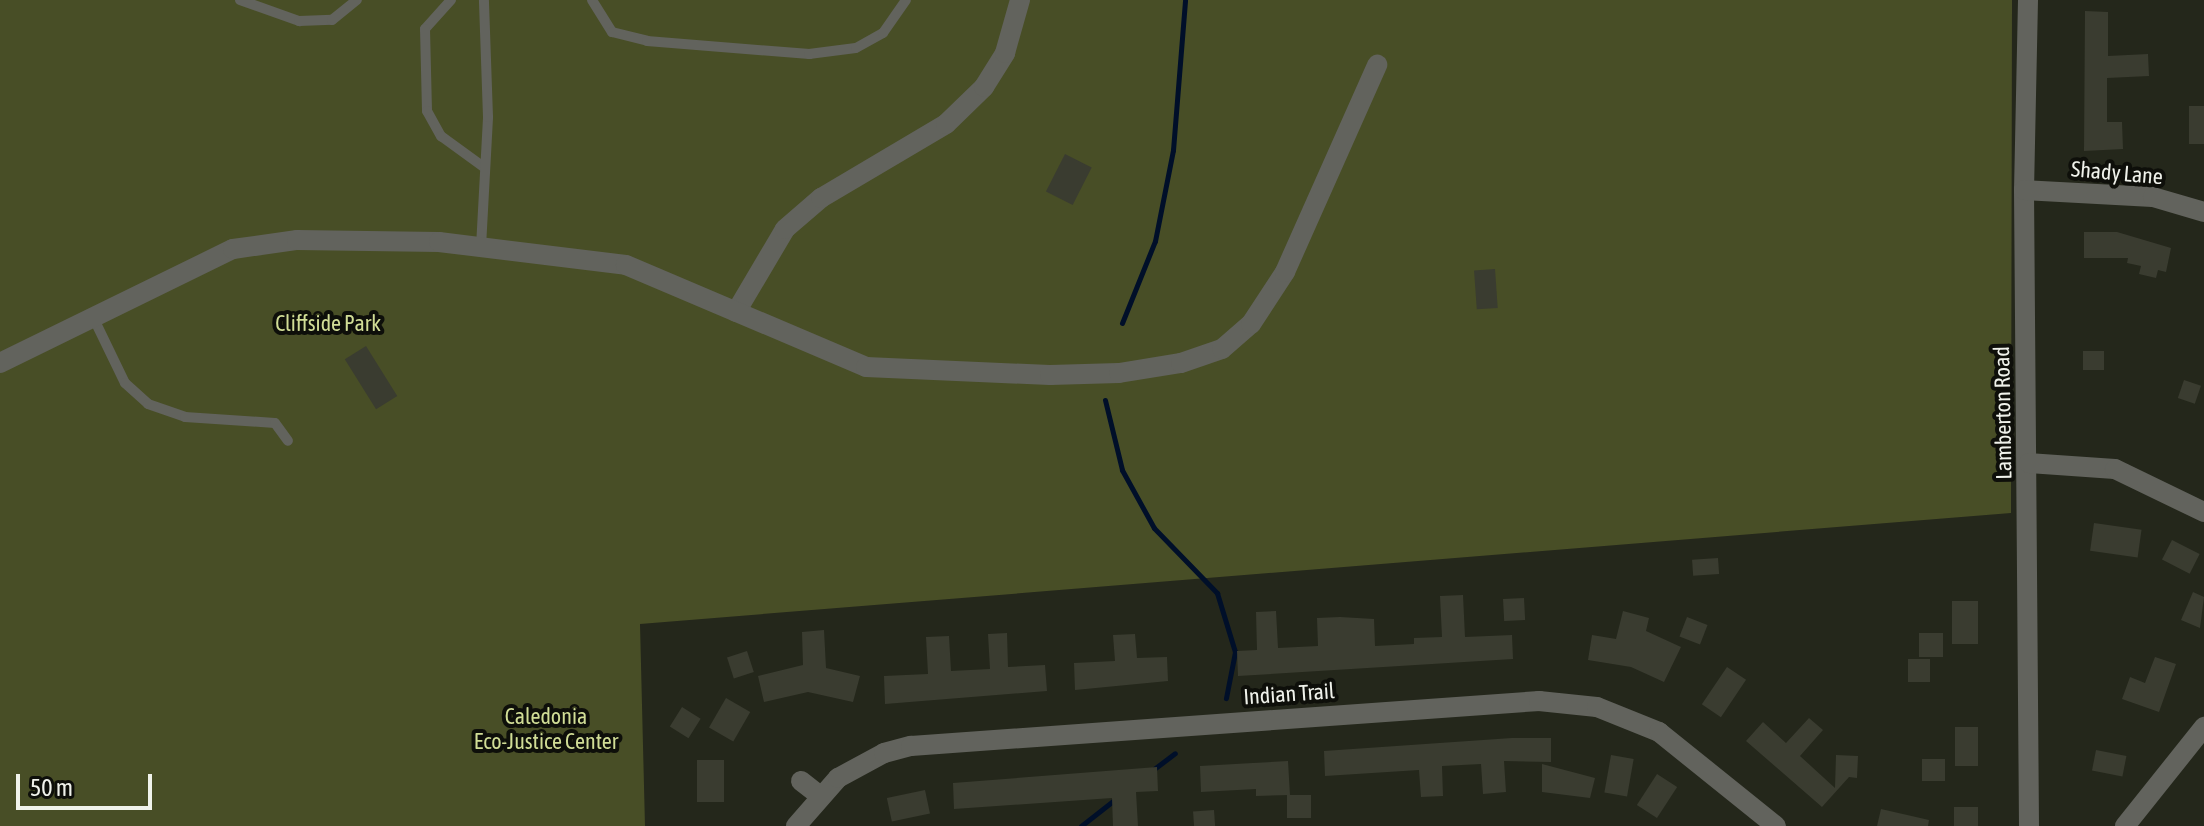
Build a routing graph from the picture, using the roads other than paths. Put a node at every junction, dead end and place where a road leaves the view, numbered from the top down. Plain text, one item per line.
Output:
1 (240, 0) edge
2 (357, 0) edge
3 (451, 0) edge
4 (484, 0) edge
5 (592, 0) edge
6 (906, 0) edge
7 (1020, 0) edge
8 (2028, 0) edge
9 (1377, 65) dead end
10 (485, 168) junction
11 (2024, 190) junction
12 (2204, 212) edge
13 (481, 247) junction
14 (736, 312) junction
15 (94, 319) junction
16 (0, 363) edge
17 (288, 441) dead end
18 (2029, 463) junction
19 (2204, 512) edge
20 (2204, 727) edge
21 (801, 781) dead end
22 (819, 795) junction
23 (796, 826) edge
24 (1776, 826) edge
25 (2029, 826) edge
26 (2125, 826) edge

1 - 2 lane
3 - 10 lane
4 - 10 lane
5 - 6 lane
7 - 14 street
8 - 11 street, Lamberton Road
9 - 14 street
10 - 13 lane
11 - 12 street, Shady Lane
11 - 18 street, Lamberton Road
13 - 14 street
13 - 15 street
15 - 16 street
15 - 17 lane
18 - 19 street
18 - 25 street, Lamberton Road
20 - 26 street
21 - 22 street
22 - 23 street, Indian Trail
22 - 24 street, Indian Trail

